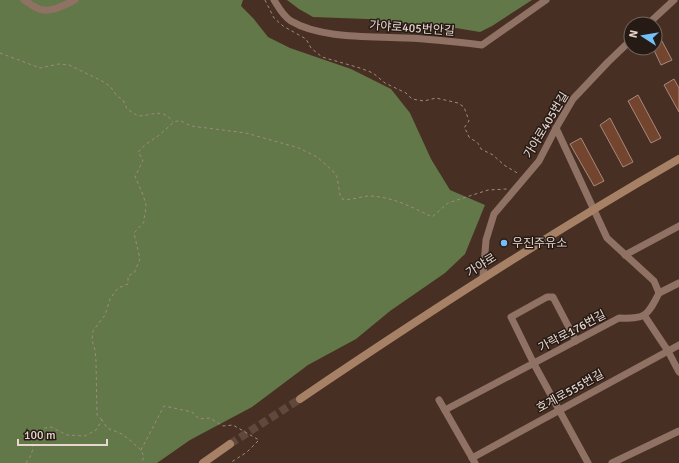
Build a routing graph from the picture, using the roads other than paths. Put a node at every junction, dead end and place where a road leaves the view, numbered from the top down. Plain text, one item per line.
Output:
1 (24, 0) edge
2 (75, 0) edge
3 (274, 0) edge
4 (546, 0) edge
5 (674, 0) edge
6 (657, 16) edge
7 (623, 48) edge
8 (556, 128) junction
9 (679, 159) edge
10 (594, 208) junction
11 (679, 226) edge
12 (625, 255) junction
13 (484, 277) junction
14 (679, 283) edge
15 (659, 293) junction
16 (644, 315) junction
17 (576, 342) junction
18 (679, 344) edge
19 (668, 351) junction
20 (534, 364) junction
21 (679, 372) edge
22 (300, 399) tunnel mouth
23 (439, 400) dead end
24 (445, 410) junction
25 (559, 410) junction
26 (679, 430) edge
27 (230, 444) tunnel mouth
28 (474, 461) edge
29 (203, 463) edge
30 (588, 463) edge
31 (612, 463) edge

1 - 2 street
3 - 4 street, 가야로405번안길
5 - 6 street
7 - 8 street, 가야로405번길
8 - 10 street
8 - 13 street, 가야로405번길
9 - 10 main road, 가야로
10 - 12 street
10 - 13 main road, 가야로
11 - 12 street
12 - 15 street
13 - 22 main road, 가야로
14 - 15 street
15 - 16 street
16 - 17 street, 가락로176번길
16 - 19 street
17 - 20 street, 가락로176번길
17 - 20 street, 가락로176번길
18 - 19 street, 호계로555번길
19 - 21 street
19 - 25 street, 호계로555번길
20 - 24 street, 가락로176번길
20 - 25 street, 가락로176번길
23 - 24 street
24 - 28 street
25 - 28 street, 호계로555번길
25 - 30 street, 가락로176번길
26 - 31 street
27 - 29 main road

